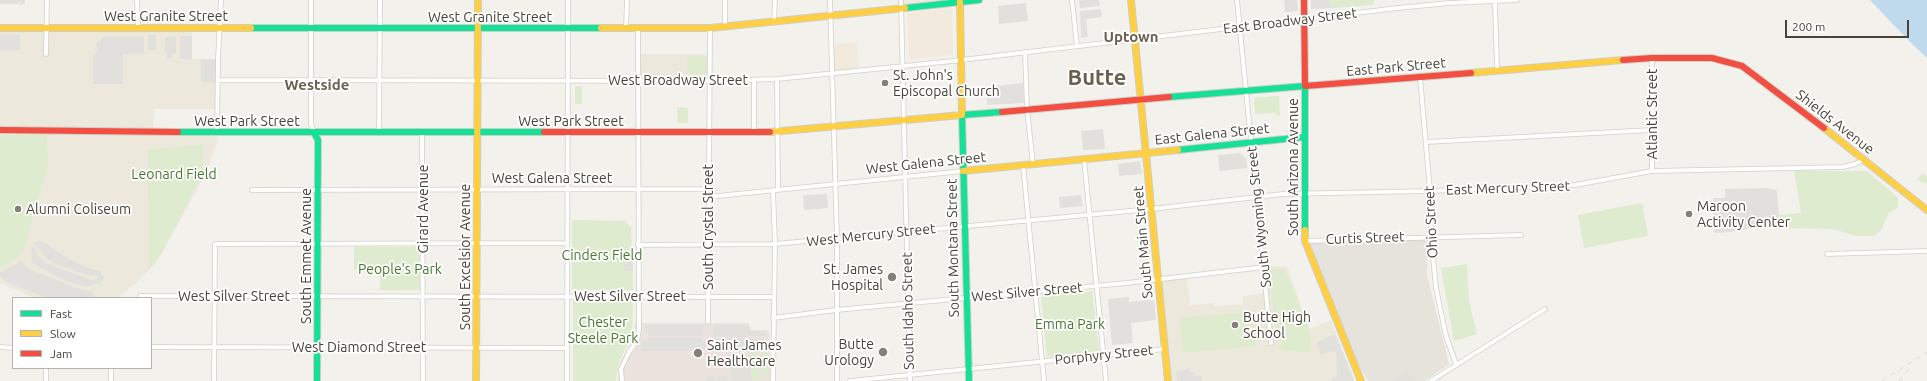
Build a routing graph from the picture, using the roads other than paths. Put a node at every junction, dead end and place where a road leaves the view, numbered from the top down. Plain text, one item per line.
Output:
1 (47, 0) edge
2 (138, 0) edge
3 (221, 0) edge
4 (311, 0) edge
5 (380, 0) edge
6 (478, 0) edge
7 (568, 0) edge
8 (627, 0) edge
9 (725, 0) edge
10 (775, 0) edge
11 (830, 0) edge
12 (901, 0) edge
13 (979, 0) edge
14 (1072, 0) edge
15 (1131, 0) edge
16 (1237, 0) edge
17 (1304, 0) edge
18 (1517, 0) edge
19 (960, 1) edge
20 (1496, 1) edge
21 (902, 8) junction
22 (830, 16) junction
23 (1304, 19) junction
24 (774, 22) junction
25 (725, 27) junction
26 (1240, 27) junction
27 (0, 28) edge
28 (47, 28) junction
29 (138, 28) junction
30 (311, 28) junction
31 (568, 28) junction
32 (626, 28) junction
33 (710, 28) junction
34 (220, 29) junction
35 (380, 29) junction
36 (478, 29) junction
37 (638, 29) junction
38 (1135, 39) junction
39 (1077, 46) junction
40 (1025, 52) junction
41 (46, 54) dead end
42 (1652, 58) junction
43 (961, 60) junction
44 (903, 66) junction
45 (1497, 70) junction
46 (832, 74) junction
47 (1420, 77) junction
48 (777, 79) junction
49 (218, 80) junction
50 (311, 80) junction
51 (380, 80) junction
52 (568, 80) junction
53 (638, 80) junction
54 (710, 80) junction
55 (754, 80) junction
56 (478, 81) junction
57 (1305, 86) junction
58 (1247, 91) junction
59 (1141, 100) junction
60 (1027, 109) junction
61 (962, 115) junction
62 (904, 120) junction
63 (832, 127) junction
64 (0, 130) edge
65 (1652, 130) junction
66 (710, 132) junction
67 (754, 132) junction
68 (778, 132) junction
69 (217, 133) junction
70 (314, 133) junction
71 (378, 133) junction
72 (422, 133) junction
73 (477, 133) junction
74 (566, 133) junction
75 (639, 133) junction
76 (1304, 137) junction
77 (1252, 142) junction
78 (1426, 142) junction
79 (1146, 153) junction
80 (1084, 159) junction
81 (1864, 160) junction
82 (1033, 164) junction
83 (1023, 165) junction
84 (963, 171) junction
85 (1652, 171) junction
86 (905, 177) junction
87 (835, 184) junction
88 (318, 189) junction
89 (708, 189) junction
90 (778, 189) junction
91 (252, 190) dead end
92 (423, 190) junction
93 (477, 190) junction
94 (567, 190) junction
95 (639, 190) junction
96 (773, 190) junction
97 (1430, 191) junction
98 (1304, 193) junction
99 (1257, 196) junction
100 (708, 197) junction
101 (1152, 209) junction
102 (1927, 210) edge
103 (1090, 215) junction
104 (1029, 221) junction
105 (964, 226) junction
106 (906, 232) junction
107 (1521, 235) dead end
108 (1431, 236) junction
109 (837, 239) junction
110 (1305, 241) junction
111 (567, 243) junction
112 (318, 244) junction
113 (422, 244) junction
114 (476, 244) junction
115 (775, 244) junction
116 (638, 245) junction
117 (709, 245) junction
118 (1927, 251) edge
119 (1827, 254) dead end
120 (1264, 268) junction
121 (1158, 280) junction
122 (1096, 285) junction
123 (1035, 291) junction
124 (214, 295) junction
125 (140, 296) dead end
126 (318, 296) junction
127 (422, 296) junction
128 (476, 296) junction
129 (567, 296) junction
130 (638, 296) junction
131 (708, 296) junction
132 (773, 296) junction
133 (966, 297) junction
134 (908, 305) junction
135 (1545, 308) dead end
136 (836, 310) junction
137 (773, 318) junction
138 (708, 322) dead end
139 (1271, 343) dead end
140 (152, 347) edge
141 (318, 347) junction
142 (476, 347) junction
143 (0, 348) edge
144 (12, 348) edge
145 (214, 348) junction
146 (422, 348) junction
147 (567, 348) junction
148 (1165, 349) junction
149 (1104, 355) junction
150 (1042, 361) junction
151 (1456, 364) junction
152 (46, 369) edge
153 (112, 369) edge
154 (968, 369) junction
155 (910, 375) junction
156 (46, 381) edge
157 (111, 381) edge
158 (214, 381) edge
159 (317, 381) edge
160 (422, 381) edge
161 (476, 381) edge
162 (567, 381) edge
163 (622, 381) edge
164 (773, 381) edge
165 (837, 381) edge
166 (850, 381) edge
167 (910, 381) edge
168 (968, 381) edge
169 (1044, 381) edge
170 (1106, 381) edge
171 (1168, 381) edge
172 (1361, 381) edge
173 (1431, 381) edge

1 - 28 street
2 - 29 street
3 - 34 street
4 - 30 street
5 - 35 street
6 - 36 street, South Excelsior Avenue
7 - 31 street
8 - 32 street
9 - 25 street
10 - 24 street
11 - 22 street
12 - 21 street, South Idaho Street
13 - 19 street, West Granite Street
14 - 39 street
15 - 38 street, South Main Street
16 - 26 street, South Wyoming Street
17 - 23 street, South Arizona Avenue
18 - 20 street, East Broadway Street
19 - 21 street, West Granite Street
19 - 43 street, South Montana Street
20 - 23 street, East Broadway Street
20 - 45 street
21 - 22 street, West Granite Street
21 - 44 street, South Idaho Street
22 - 24 street, West Granite Street
22 - 46 street
23 - 26 street, East Broadway Street
23 - 57 street, South Arizona Avenue
24 - 25 street, West Granite Street
25 - 33 street, West Granite Street
26 - 38 street, East Broadway Street
26 - 58 street, South Wyoming Street
27 - 28 street, West Granite Street
28 - 29 street, West Granite Street
28 - 41 street
29 - 34 street, West Granite Street
30 - 34 street, West Granite Street
30 - 35 street, West Granite Street
30 - 50 street
31 - 32 street, West Granite Street
31 - 36 street, West Granite Street
31 - 52 street
32 - 37 street, West Granite Street
33 - 37 street, West Granite Street
33 - 54 street, South Crystal Street
34 - 49 street
35 - 36 street, West Granite Street
35 - 51 street
36 - 56 street, South Excelsior Avenue
37 - 53 street
38 - 39 street, West Broadway Street
38 - 59 street, South Main Street
39 - 40 street, West Broadway Street
40 - 43 street, West Broadway Street
40 - 60 street
42 - 45 street, East Park Street
42 - 65 street, Atlantic Street
42 - 81 street, Shields Avenue
43 - 44 street, West Broadway Street
43 - 61 street, South Montana Street
44 - 46 street, West Broadway Street
44 - 62 street, South Idaho Street
45 - 47 street, East Park Street
46 - 48 street, West Broadway Street
46 - 63 street
47 - 57 street, East Park Street
47 - 78 street, Ohio Street
48 - 55 street, West Broadway Street
48 - 68 street
49 - 50 street, West Broadway Street
49 - 69 street
50 - 51 street, West Broadway Street
50 - 70 street
51 - 56 street, West Broadway Street
51 - 71 street
52 - 53 street, West Broadway Street
52 - 56 street, West Broadway Street
52 - 74 street
53 - 54 street, West Broadway Street
53 - 75 street
54 - 55 street, West Broadway Street
54 - 66 street, South Crystal Street
55 - 67 street
56 - 73 street, South Excelsior Avenue
57 - 58 street, East Park Street
57 - 76 street, South Arizona Avenue
58 - 59 street, East Park Street
58 - 77 street, South Wyoming Street
59 - 60 street, West Park Street
59 - 79 street, South Main Street
60 - 61 street, West Park Street
60 - 82 street
61 - 62 street, West Park Street
61 - 84 street, South Montana Street
62 - 63 street, West Park Street
62 - 86 street, South Idaho Street
63 - 68 street, West Park Street
63 - 87 street
64 - 69 street, West Park Street
65 - 78 street
65 - 85 street, Atlantic Street
66 - 67 street, West Park Street
66 - 75 street, West Park Street
66 - 89 street, South Crystal Street
67 - 68 street, West Park Street
68 - 90 street
69 - 70 street, West Park Street
70 - 71 street, West Park Street
70 - 88 street, South Emmet Avenue
71 - 72 street, West Park Street
72 - 73 street, West Park Street
72 - 92 street, Girard Avenue
73 - 74 street, West Park Street
73 - 93 street, South Excelsior Avenue
74 - 75 street, West Park Street
74 - 94 street
75 - 95 street
76 - 77 street, East Galena Street
76 - 98 street, South Arizona Avenue
77 - 79 street, East Galena Street
77 - 99 street, South Wyoming Street
78 - 97 street, Ohio Street
79 - 80 street, West Galena Street
79 - 101 street, South Main Street
80 - 82 street, West Galena Street
80 - 103 street
81 - 85 street, East Mercury Street
81 - 102 street, Shields Avenue
82 - 83 street, West Galena Street
83 - 84 street, West Galena Street
83 - 104 street
84 - 86 street, West Galena Street
84 - 105 street, South Montana Street
85 - 97 street, East Mercury Street
86 - 87 street, West Galena Street
86 - 106 street, South Idaho Street
87 - 90 street, West Galena Street
87 - 109 street
88 - 91 street, West Galena Street
88 - 92 street, West Galena Street
88 - 112 street, South Emmet Avenue
89 - 95 street, West Galena Street
89 - 100 street, South Crystal Street
90 - 96 street, West Galena Street
92 - 93 street, West Galena Street
92 - 113 street, Girard Avenue
93 - 94 street, West Galena Street
93 - 114 street, South Excelsior Avenue
94 - 95 street, West Galena Street
94 - 111 street
95 - 116 street
96 - 100 street, West Galena Street
96 - 115 street
97 - 98 street, East Mercury Street
97 - 108 street, Ohio Street
98 - 99 street, East Mercury Street
98 - 110 street, South Arizona Avenue
99 - 101 street, East Mercury Street
99 - 120 street, South Wyoming Street
100 - 117 street, South Crystal Street
101 - 103 street, West Mercury Street
101 - 121 street, South Main Street
103 - 104 street, West Mercury Street
103 - 122 street
104 - 105 street, West Mercury Street
104 - 123 street
105 - 106 street, West Mercury Street
105 - 133 street, South Montana Street
106 - 109 street, West Mercury Street
106 - 134 street, South Idaho Street
107 - 108 street, Curtis Street
108 - 110 street, Curtis Street
108 - 151 street, Ohio Street
109 - 115 street, West Mercury Street
109 - 136 street
110 - 172 street, South Arizona Avenue
111 - 114 street
111 - 129 street
112 - 113 street
112 - 124 street
112 - 126 street, South Emmet Avenue
113 - 114 street
113 - 127 street, Girard Avenue
114 - 128 street, South Excelsior Avenue
115 - 117 street, West Mercury Street
115 - 132 street
116 - 117 street, West Mercury Street
116 - 130 street
117 - 131 street, South Crystal Street
118 - 119 street
120 - 121 street, West Silver Street
120 - 139 street, South Wyoming Street
121 - 122 street, West Silver Street
121 - 148 street, South Main Street
122 - 123 street, West Silver Street
122 - 149 street
123 - 133 street, West Silver Street
123 - 150 street
124 - 125 street, West Silver Street
124 - 126 street, West Silver Street
124 - 145 street
126 - 127 street, West Silver Street
126 - 141 street, South Emmet Avenue
127 - 128 street, West Silver Street
127 - 146 street, Girard Avenue
128 - 129 street, West Silver Street
128 - 142 street, South Excelsior Avenue
129 - 130 street, West Silver Street
129 - 147 street
130 - 131 street, West Silver Street
130 - 163 street
131 - 132 street, West Silver Street
131 - 138 street, South Crystal Street
132 - 137 street
133 - 134 street, West Silver Street
133 - 154 street, South Montana Street
134 - 136 street, West Silver Street
134 - 155 street, South Idaho Street
135 - 151 street
136 - 137 street, West Silver Street
136 - 165 street
137 - 164 street
140 - 145 street, West Diamond Street
141 - 145 street, West Diamond Street
141 - 146 street, West Diamond Street
141 - 159 street, South Emmet Avenue
142 - 146 street, West Diamond Street
142 - 147 street, West Diamond Street
142 - 161 street, South Excelsior Avenue
143 - 144 street
145 - 158 street
146 - 160 street, Girard Avenue
147 - 162 street
148 - 149 street, Porphyry Street
148 - 171 street, South Main Street
149 - 150 street, Porphyry Street
149 - 170 street
150 - 154 street, Porphyry Street
150 - 169 street
151 - 173 street
152 - 156 street
153 - 157 street
154 - 155 street, Porphyry Street
154 - 168 street, South Montana Street
155 - 166 street, Porphyry Street
155 - 167 street, South Idaho Street

